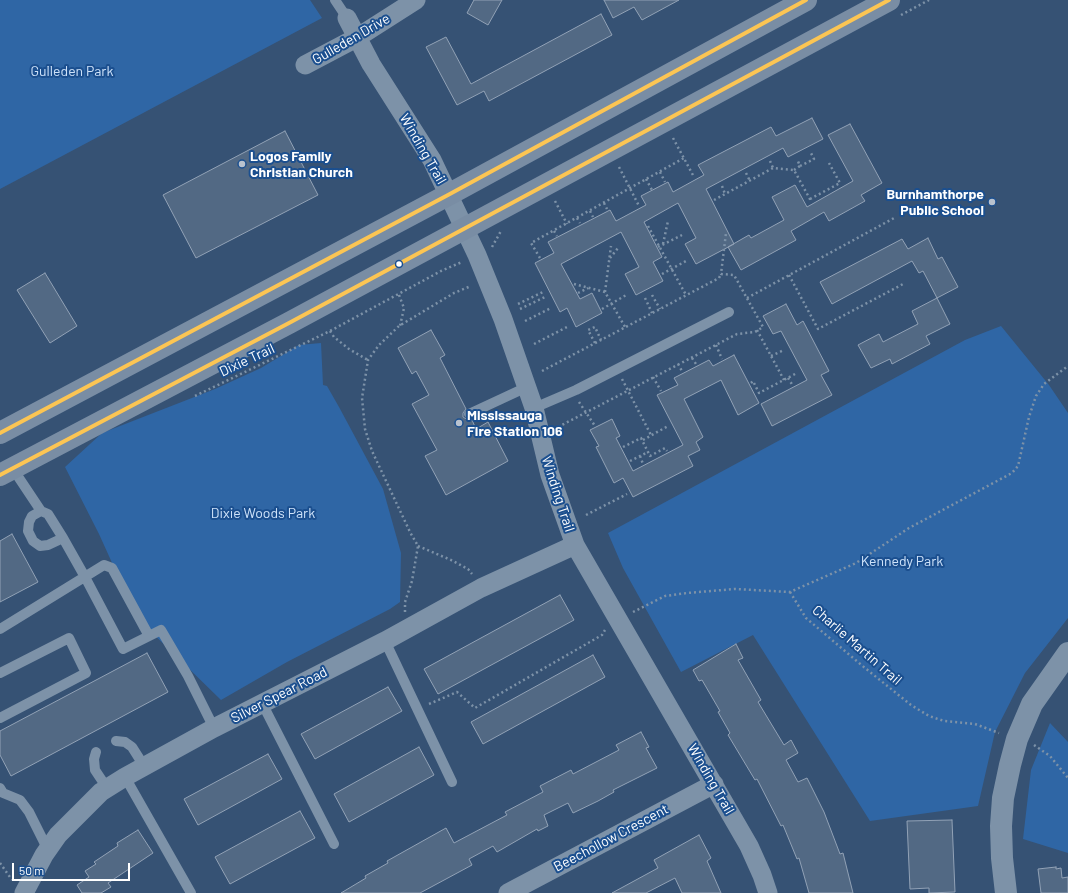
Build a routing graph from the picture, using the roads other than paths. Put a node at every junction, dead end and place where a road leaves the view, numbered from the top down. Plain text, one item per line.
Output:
1 (335, 0) edge
2 (416, 0) edge
3 (806, 0) edge
4 (889, 0) edge
5 (347, 18) joint
6 (358, 37) junction
7 (305, 64) dead end
8 (448, 194) junction
9 (465, 228) junction
10 (729, 312) dead end
11 (527, 387) junction
12 (534, 408) junction
13 (469, 414) dead end
14 (0, 433) edge
15 (7, 472) edge
16 (41, 511) junction
17 (63, 538) junction
18 (575, 545) junction
19 (85, 577) junction
20 (0, 629) edge
21 (149, 636) junction
22 (385, 641) junction
23 (1068, 653) edge
24 (0, 673) edge
25 (262, 704) junction
26 (0, 718) edge
27 (214, 728) junction
28 (116, 741) dead end
29 (96, 752) dead end
30 (144, 766) junction
31 (125, 776) junction
32 (452, 782) dead end
33 (714, 784) junction
34 (0, 788) edge
35 (107, 788) junction
36 (334, 844) dead end
37 (48, 850) junction
38 (24, 893) edge
39 (190, 893) edge
40 (508, 893) edge
41 (768, 893) edge
42 (1006, 893) edge

1 - 5 lane
2 - 6 street, Gulleden Drive
3 - 8 main road
4 - 9 main road
5 - 6 street, Winding Trail
6 - 7 street, Gulleden Drive
6 - 8 street, Winding Trail
8 - 9 street, Winding Trail
8 - 14 main road
9 - 11 street, Winding Trail
9 - 15 main road
10 - 12 lane
11 - 12 street, Winding Trail
11 - 13 lane
12 - 18 street, Winding Trail
15 - 16 lane
16 - 17 lane
16 - 17 lane
17 - 19 lane
18 - 22 street, Silver Spear Road
18 - 33 street, Winding Trail
19 - 20 lane
19 - 21 lane
19 - 21 lane
21 - 27 lane
22 - 25 street, Silver Spear Road
22 - 32 lane
23 - 42 street
24 - 26 lane
25 - 27 street, Silver Spear Road
25 - 36 lane
27 - 30 street, Silver Spear Road
28 - 30 lane
29 - 35 lane
30 - 31 street, Silver Spear Road
31 - 35 street, Silver Spear Road
31 - 39 lane
33 - 40 street, Beechollow Crescent
33 - 41 street, Winding Trail
34 - 37 lane
35 - 37 street, Silver Spear Road
37 - 38 street, Silver Spear Road

